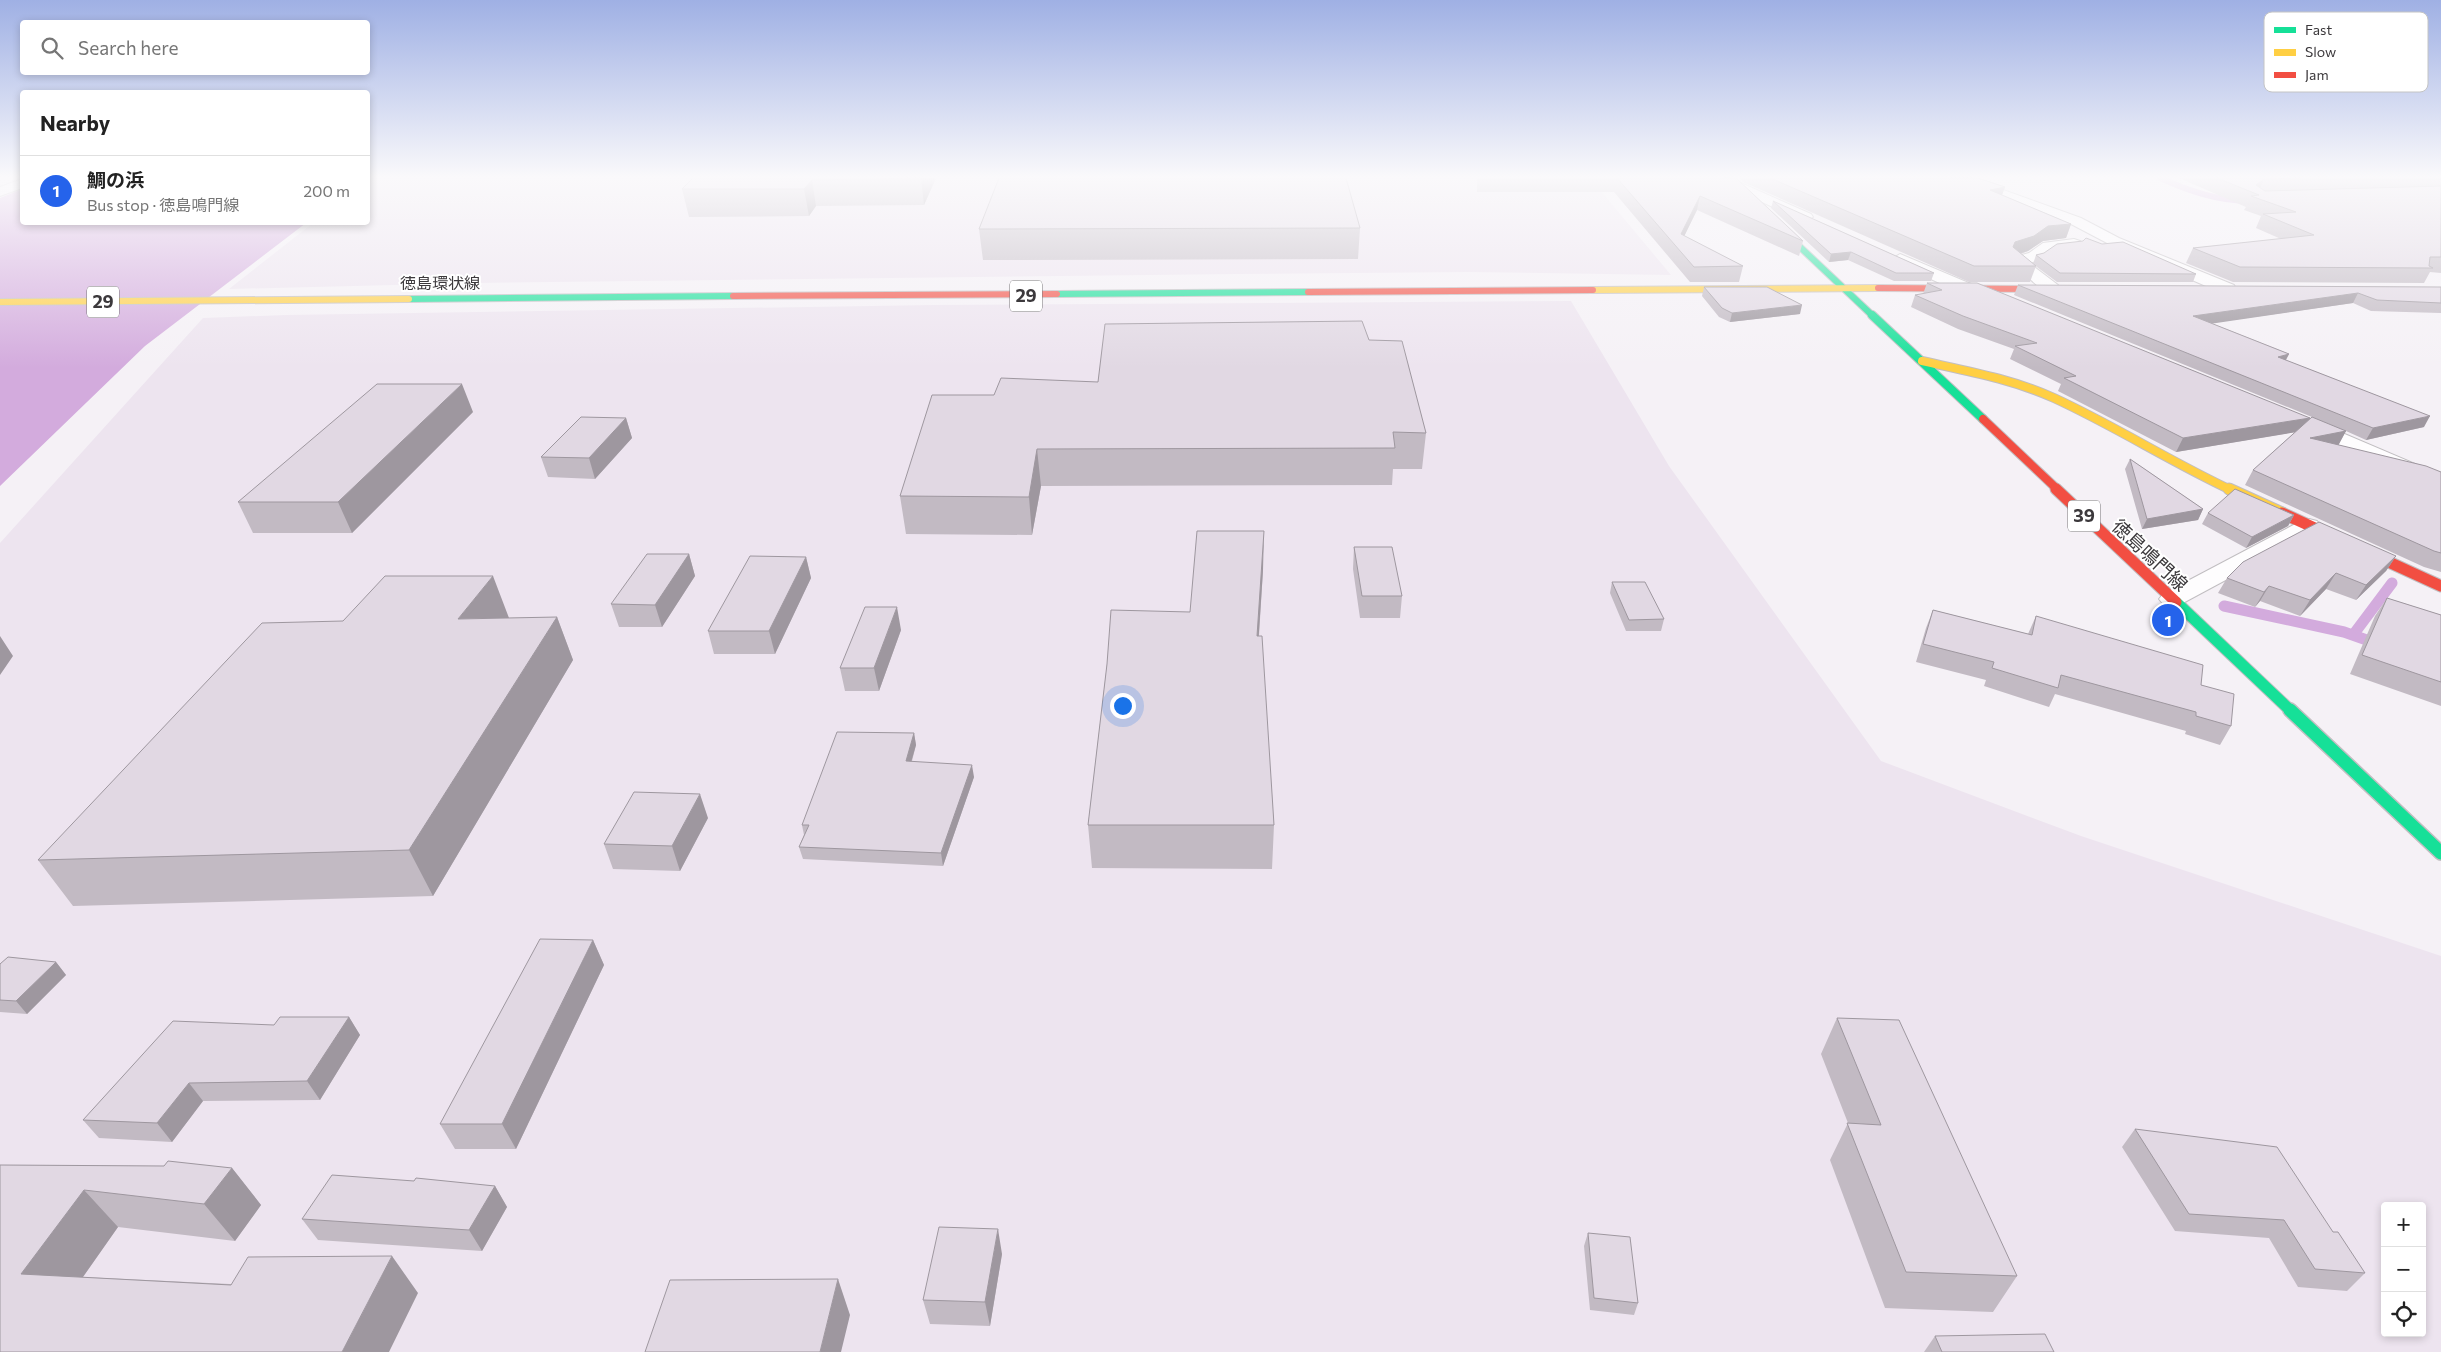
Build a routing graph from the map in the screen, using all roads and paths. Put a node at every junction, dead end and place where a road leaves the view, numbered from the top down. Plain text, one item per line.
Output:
1 (1794, 241) edge
2 (2114, 241) edge
3 (2074, 244) edge
4 (1884, 252) edge
5 (1845, 288) junction
6 (1970, 288) junction
7 (2057, 289) joint
8 (2198, 289) edge
9 (2236, 290) joint
10 (0, 302) edge
11 (2021, 308) edge
12 (1922, 362) junction
13 (2293, 418) edge
14 (2441, 483) edge
15 (2309, 526) junction
16 (2441, 586) edge
17 (2172, 599) junction
18 (2441, 853) edge

1 - 5 main road, 徳島鳴門線 / 39
2 - 9 street
3 - 7 street
4 - 6 street
5 - 6 main road, 徳島環状線 / 29
5 - 10 main road, 徳島環状線 / 29
5 - 12 main road, 徳島鳴門線 / 39
6 - 7 main road, 徳島環状線 / 29
6 - 11 street
8 - 9 main road
12 - 15 main road
12 - 17 main road, 徳島鳴門線 / 39
13 - 14 street
15 - 16 main road
15 - 17 street
17 - 18 main road, 徳島鳴門線 / 39

